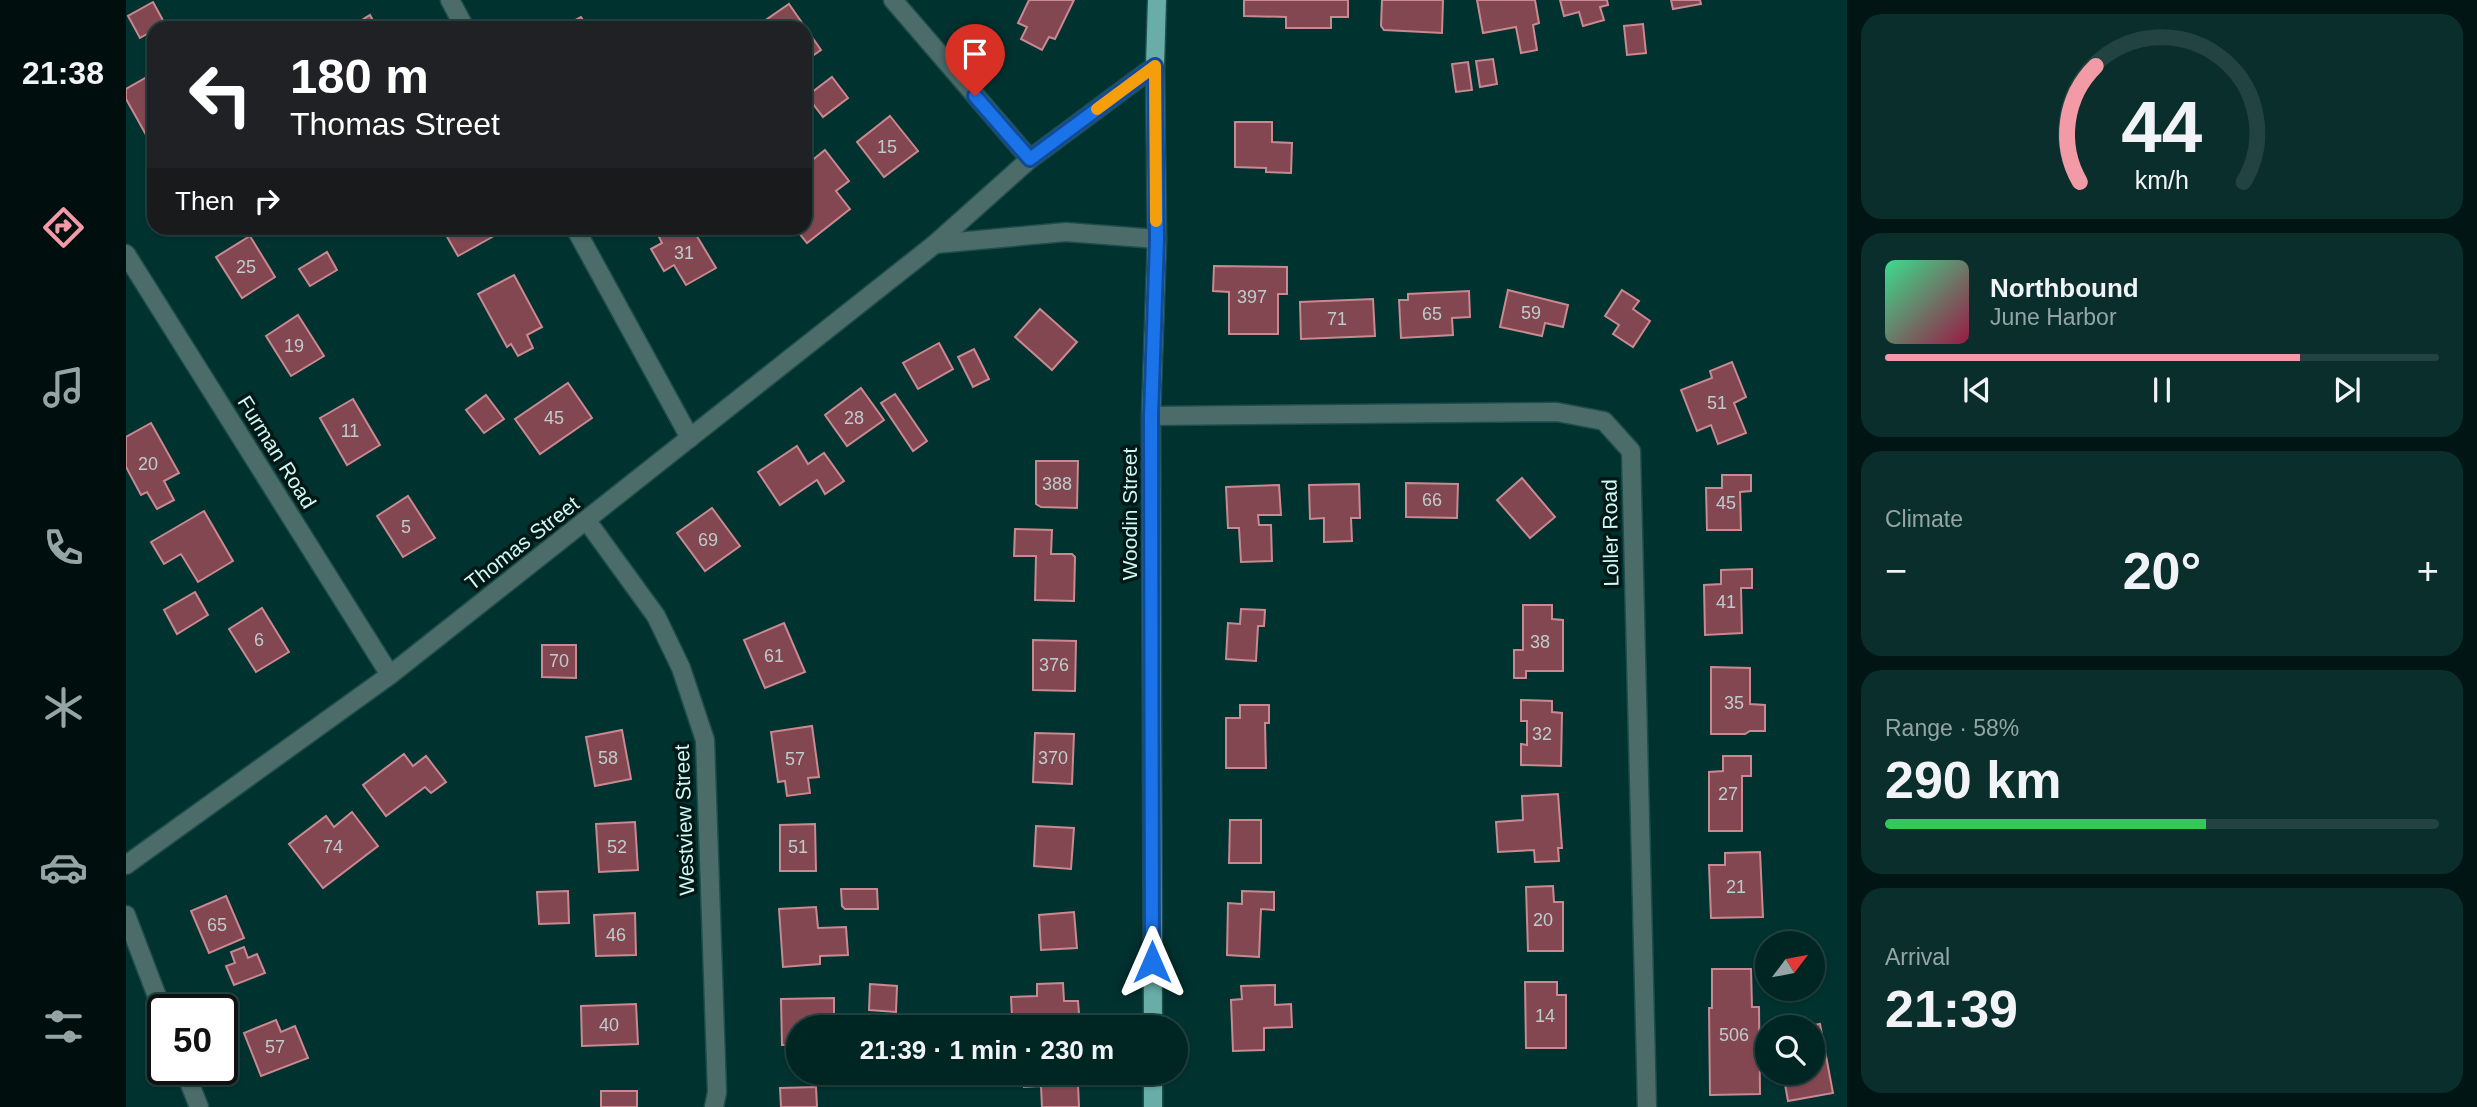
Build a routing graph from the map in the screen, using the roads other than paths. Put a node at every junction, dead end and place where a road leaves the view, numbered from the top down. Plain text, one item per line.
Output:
1 (450, 0) edge
2 (893, 0) edge
3 (1157, 0) edge
4 (461, 21) edge
5 (1155, 66) junction
6 (1030, 159) junction
7 (579, 235) edge
8 (1157, 239) junction
9 (935, 244) junction
10 (126, 254) edge
11 (1151, 416) junction
12 (690, 438) junction
13 (587, 521) junction
14 (390, 675) junction
15 (126, 865) edge
16 (126, 915) edge
17 (156, 994) edge
18 (1153, 1015) edge
19 (190, 1085) edge
20 (1153, 1085) edge
21 (199, 1107) edge
22 (714, 1107) edge
23 (1153, 1107) edge
24 (1647, 1107) edge

1 - 4 street
2 - 6 street
3 - 5 main road, Woodin Street
5 - 6 street, Thomas Street
5 - 8 main road, Woodin Street
6 - 9 street, Thomas Street
7 - 12 street
8 - 9 street
8 - 11 main road, Woodin Street
9 - 12 street, Thomas Street
10 - 14 street, Furman Road
11 - 18 main road, Woodin Street
11 - 24 street, Loller Road
12 - 13 street, Thomas Street
13 - 14 street, Thomas Street
13 - 22 street, Westview Street
14 - 15 street, Thomas Street
16 - 17 street
19 - 21 street
20 - 23 main road

